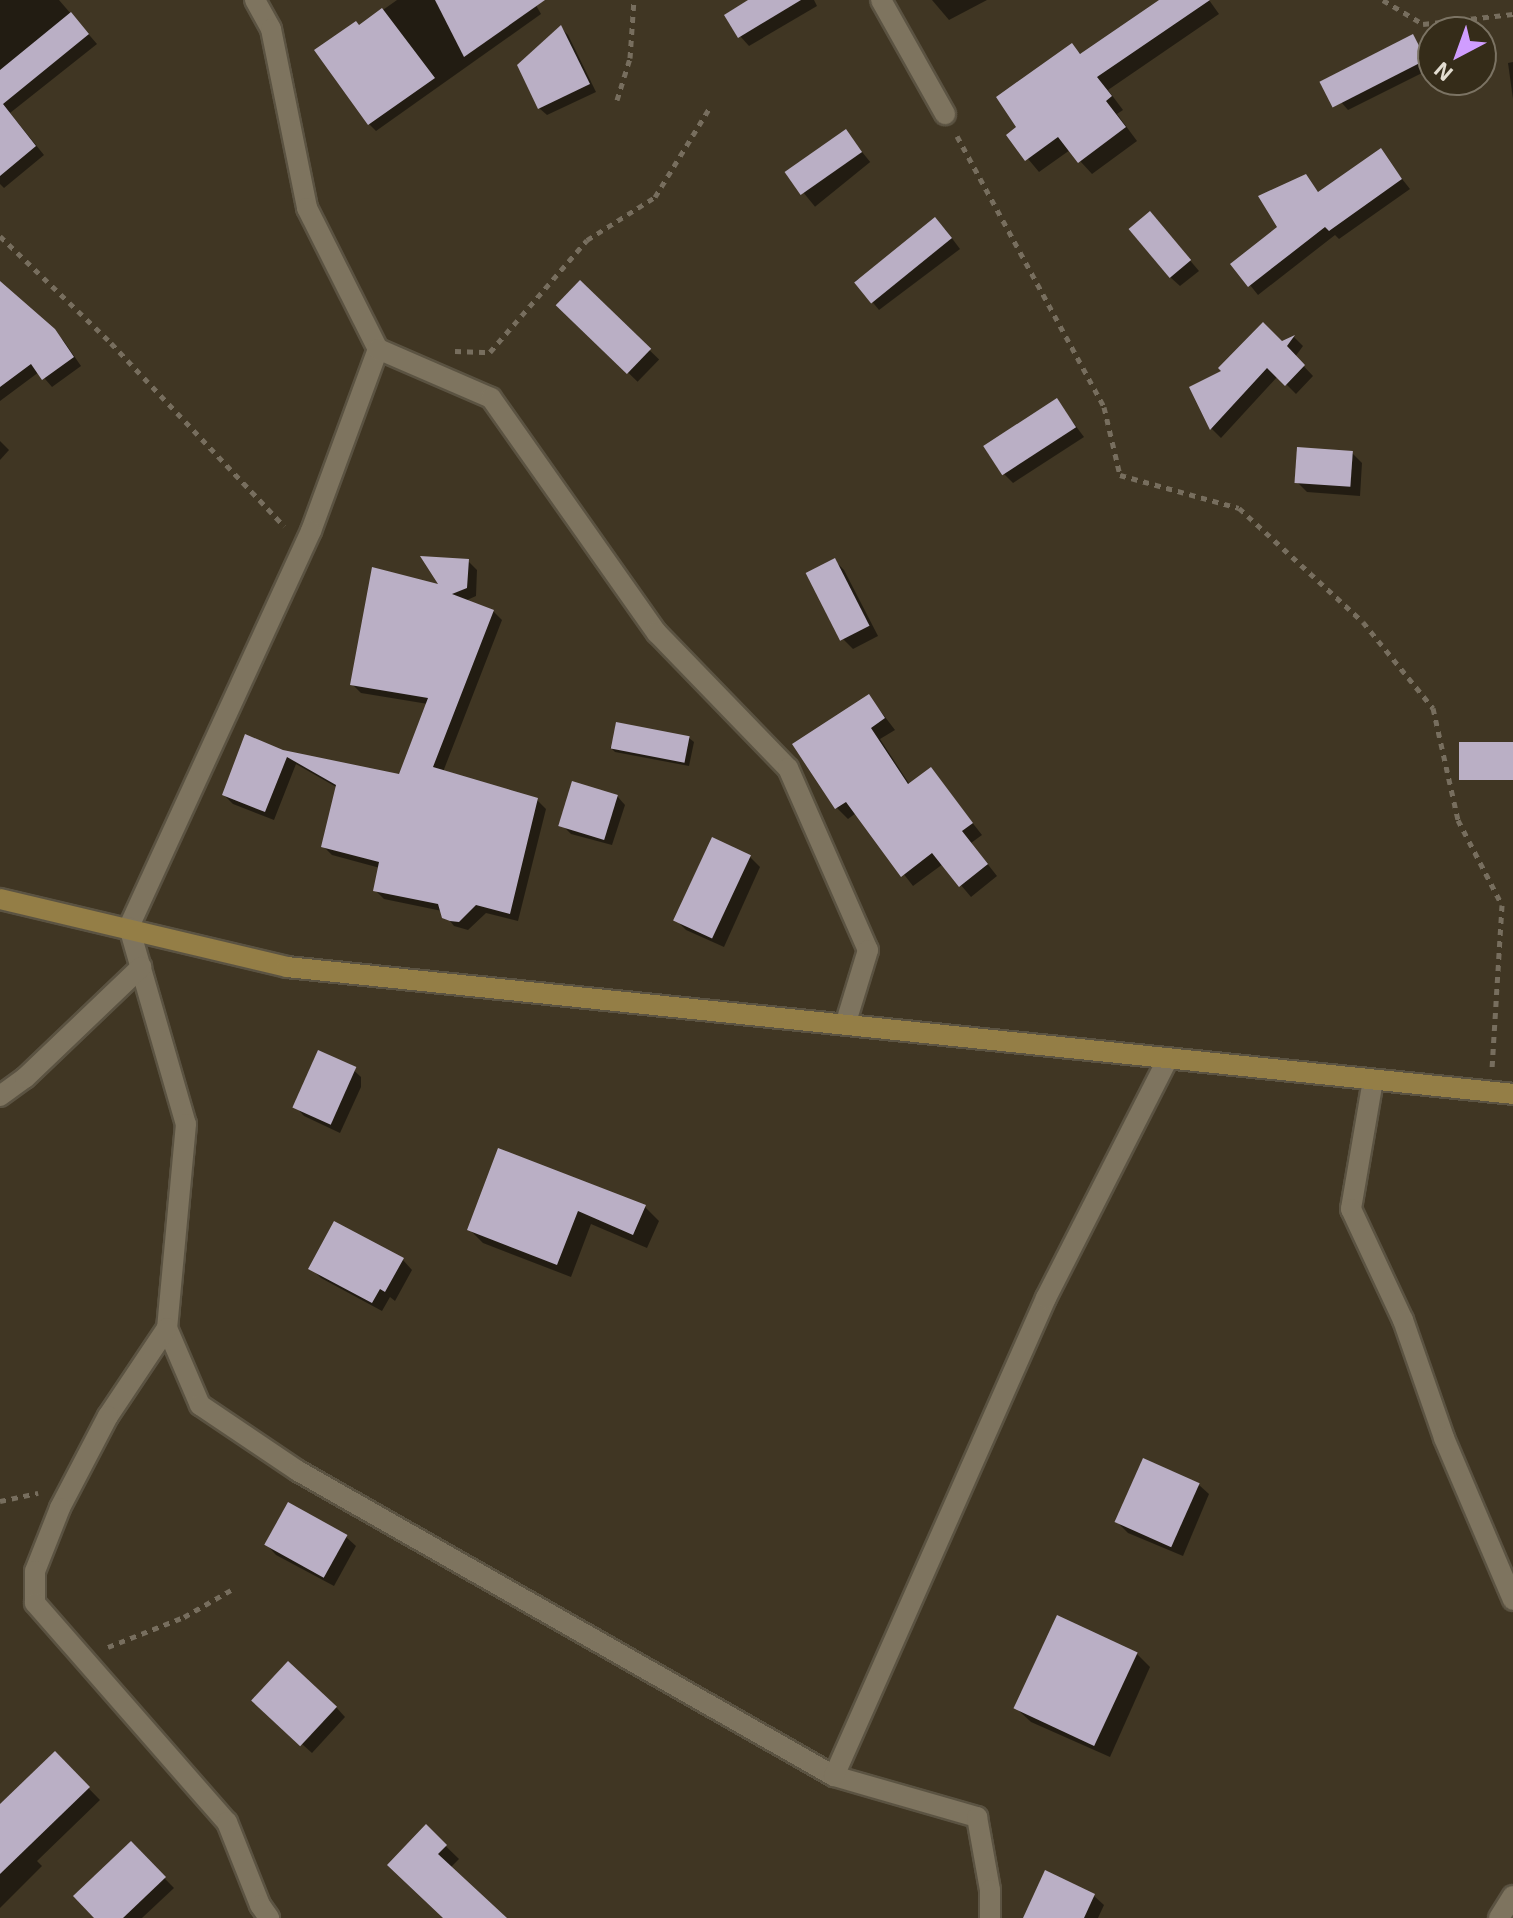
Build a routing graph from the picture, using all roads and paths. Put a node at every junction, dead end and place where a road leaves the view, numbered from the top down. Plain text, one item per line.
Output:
1 (255, 0) edge
2 (634, 0) edge
3 (881, 0) edge
4 (1383, 0) edge
5 (1513, 14) edge
6 (617, 100) dead end
7 (709, 109) dead end
8 (945, 114) joint
9 (0, 236) edge
10 (378, 349) junction
11 (448, 351) dead end
12 (303, 548) junction
13 (0, 899) edge
14 (129, 927) junction
15 (141, 967) junction
16 (845, 1025) junction
17 (1168, 1059) junction
18 (1373, 1080) junction
19 (1490, 1092) junction
20 (1513, 1094) edge
21 (0, 1096) edge
22 (167, 1328) junction
23 (231, 1590) dead end
24 (1513, 1600) edge
25 (97, 1651) dead end
26 (834, 1776) junction
27 (1513, 1896) edge
28 (269, 1918) edge
29 (990, 1918) edge
30 (1499, 1918) edge

1 - 10 street
2 - 6 path
3 - 8 street
4 - 5 path
7 - 11 path
8 - 19 path
9 - 12 path
10 - 12 street
10 - 16 street
12 - 14 street
13 - 14 main road
14 - 15 street
14 - 16 main road
15 - 21 street
15 - 22 street
16 - 17 main road
17 - 18 main road
17 - 26 street
18 - 19 main road
18 - 24 street
19 - 20 main road
22 - 26 street
22 - 28 street
23 - 25 path
26 - 29 street
27 - 30 street

